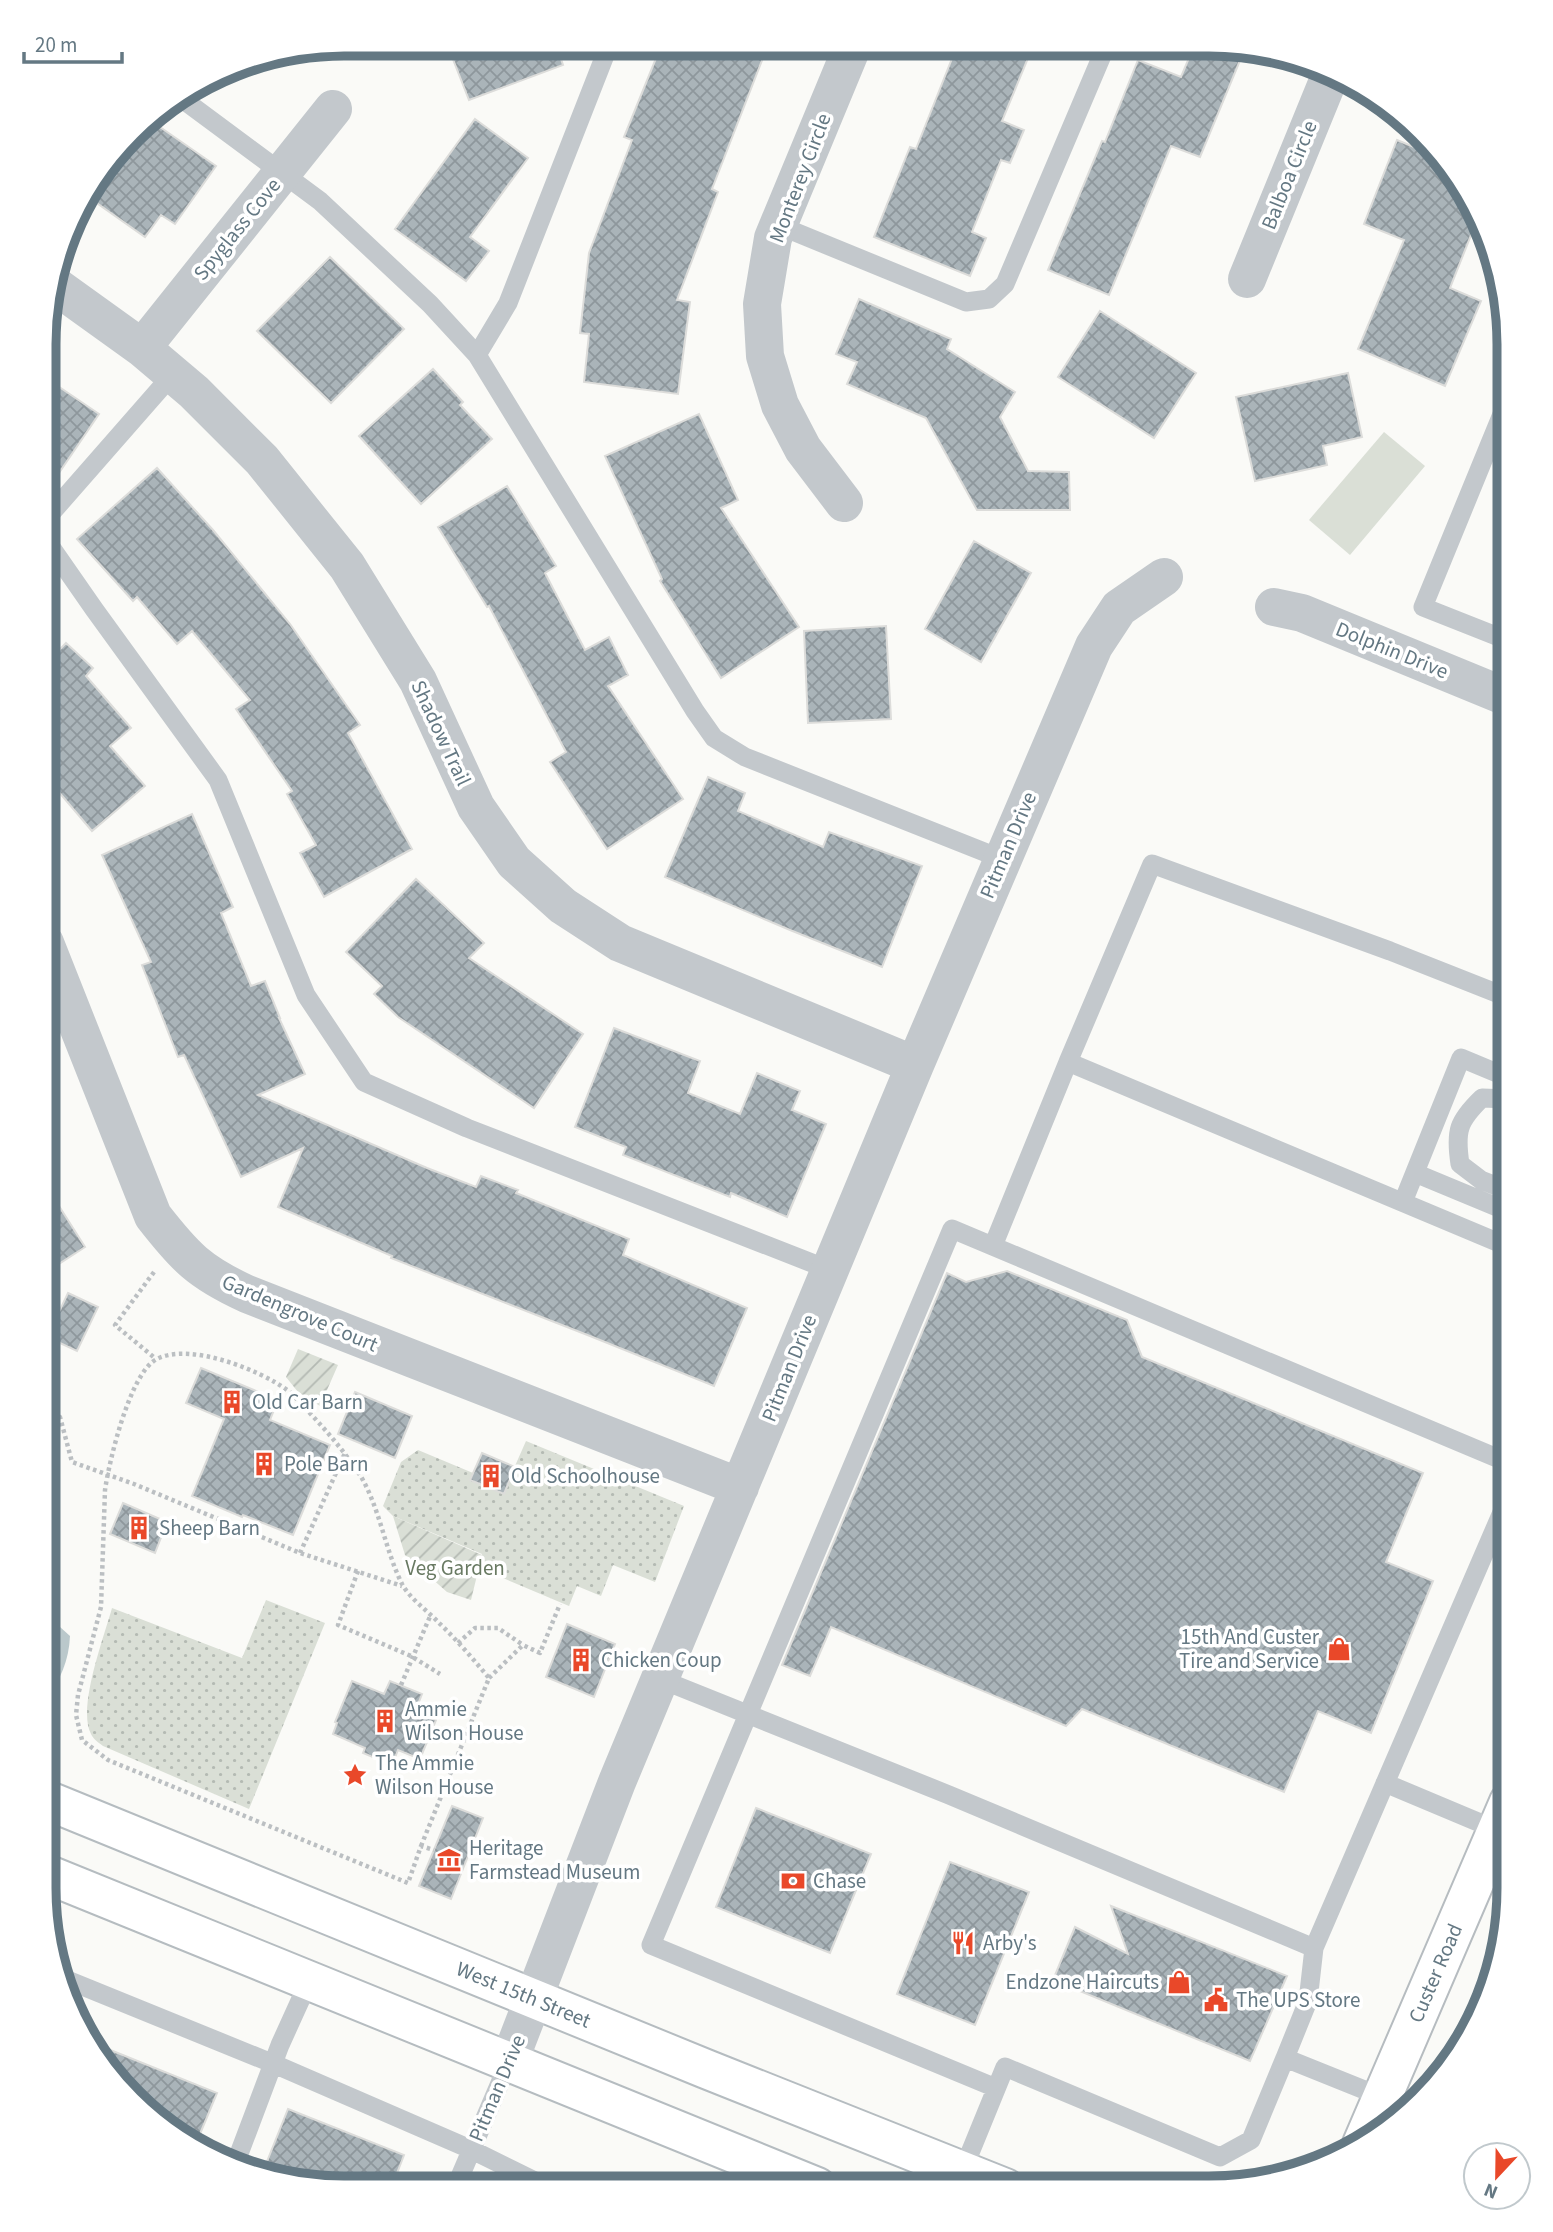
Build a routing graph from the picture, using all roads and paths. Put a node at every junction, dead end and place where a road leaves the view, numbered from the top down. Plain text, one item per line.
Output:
1 (604, 56) edge
2 (848, 56) edge
3 (1102, 56) edge
4 (1328, 82) edge
5 (188, 103) edge
6 (333, 109) dead end
7 (283, 172) junction
8 (778, 225) junction
9 (1247, 279) dead end
10 (61, 291) edge
11 (142, 348) junction
12 (477, 355) junction
13 (173, 374) junction
14 (1497, 426) edge
15 (844, 503) dead end
16 (56, 508) edge
17 (56, 554) edge
18 (1164, 577) dead end
19 (1274, 607) dead end
20 (1497, 636) edge
21 (1497, 693) edge
22 (1002, 859) junction
23 (56, 971) edge
24 (1497, 993) edge
25 (1068, 1062) junction
26 (915, 1065) junction
27 (1497, 1073) edge
28 (1497, 1099) edge
29 (1415, 1173) junction
30 (1497, 1186) edge
31 (1403, 1202) junction
32 (1497, 1207) edge
33 (1497, 1242) edge
34 (175, 1244) junction
35 (993, 1246) junction
36 (830, 1270) junction
37 (156, 1359) junction
38 (56, 1416) edge
39 (345, 1453) junction
40 (1497, 1458) edge
41 (107, 1475) junction
42 (740, 1487) junction
43 (1497, 1524) edge
44 (300, 1553) junction
45 (358, 1571) junction
46 (403, 1587) junction
47 (560, 1604) dead end
48 (431, 1614) junction
49 (458, 1643) junction
50 (523, 1645) junction
51 (411, 1656) junction
52 (440, 1674) dead end
53 (489, 1678) junction
54 (660, 1679) junction
55 (401, 1685) dead end
56 (746, 1714) junction
57 (1385, 1783) junction
58 (56, 1804) edge
59 (1497, 1819) edge
60 (1497, 1840) edge
61 (421, 1846) junction
62 (434, 1850) dead end
63 (56, 1878) edge
64 (1314, 1948) junction
65 (309, 1981) junction
66 (72, 1982) edge
67 (535, 2000) junction
68 (1285, 2058) junction
69 (509, 2062) junction
70 (274, 2064) junction
71 (996, 2088) junction
72 (1382, 2097) junction
73 (1369, 2127) edge
74 (470, 2150) junction
75 (238, 2156) edge
76 (962, 2170) junction
77 (460, 2176) edge
78 (520, 2176) edge
79 (760, 2176) edge
80 (976, 2176) edge

1 - 12 lane
2 - 8 street, Monterey Circle
3 - 8 lane
4 - 9 street, Balboa Circle
5 - 7 lane
6 - 7 street, Spyglass Cove
7 - 11 street, Spyglass Cove
7 - 12 lane
8 - 15 street, Monterey Circle
10 - 11 street, Shadow Trail
11 - 13 street, Shadow Trail
12 - 22 lane
13 - 16 lane
13 - 26 street, Shadow Trail
14 - 20 lane
17 - 36 lane
18 - 22 street, Pitman Drive
19 - 21 street, Dolphin Drive
22 - 26 street, Pitman Drive
23 - 34 street, Gardengrove Court
24 - 25 lane
25 - 31 lane
25 - 35 lane
26 - 36 street, Pitman Drive
27 - 29 lane
28 - 30 lane
29 - 31 lane
29 - 32 lane
31 - 33 lane
34 - 37 path
34 - 42 street, Gardengrove Court
35 - 40 lane
35 - 56 lane
36 - 42 street, Pitman Drive
37 - 39 path
37 - 41 path
38 - 41 path
39 - 44 path
39 - 46 path
41 - 44 path
41 - 61 path
42 - 54 street, Pitman Drive
43 - 57 lane
44 - 45 path
45 - 46 path
45 - 51 path
46 - 48 path
47 - 50 path
48 - 49 path
48 - 51 path
49 - 50 path
49 - 53 path
50 - 53 path
51 - 52 path
51 - 55 path
53 - 61 path
54 - 56 lane
54 - 67 street, Pitman Drive
56 - 64 lane
56 - 71 lane
57 - 59 lane
57 - 64 lane
58 - 67 main road, West 15th Street
60 - 72 main road, Custer Road
61 - 62 path
63 - 65 main road
64 - 68 lane
65 - 69 main road
65 - 70 lane
66 - 70 lane
67 - 69 street, Pitman Drive
67 - 76 main road, West 15th Street
68 - 71 lane
68 - 72 lane
69 - 74 lane, Pitman Drive
69 - 79 main road
70 - 74 lane
70 - 75 lane
71 - 76 lane
72 - 73 main road, Custer Road
74 - 77 lane, Pitman Drive
74 - 78 lane
76 - 80 main road, West 15th Street

